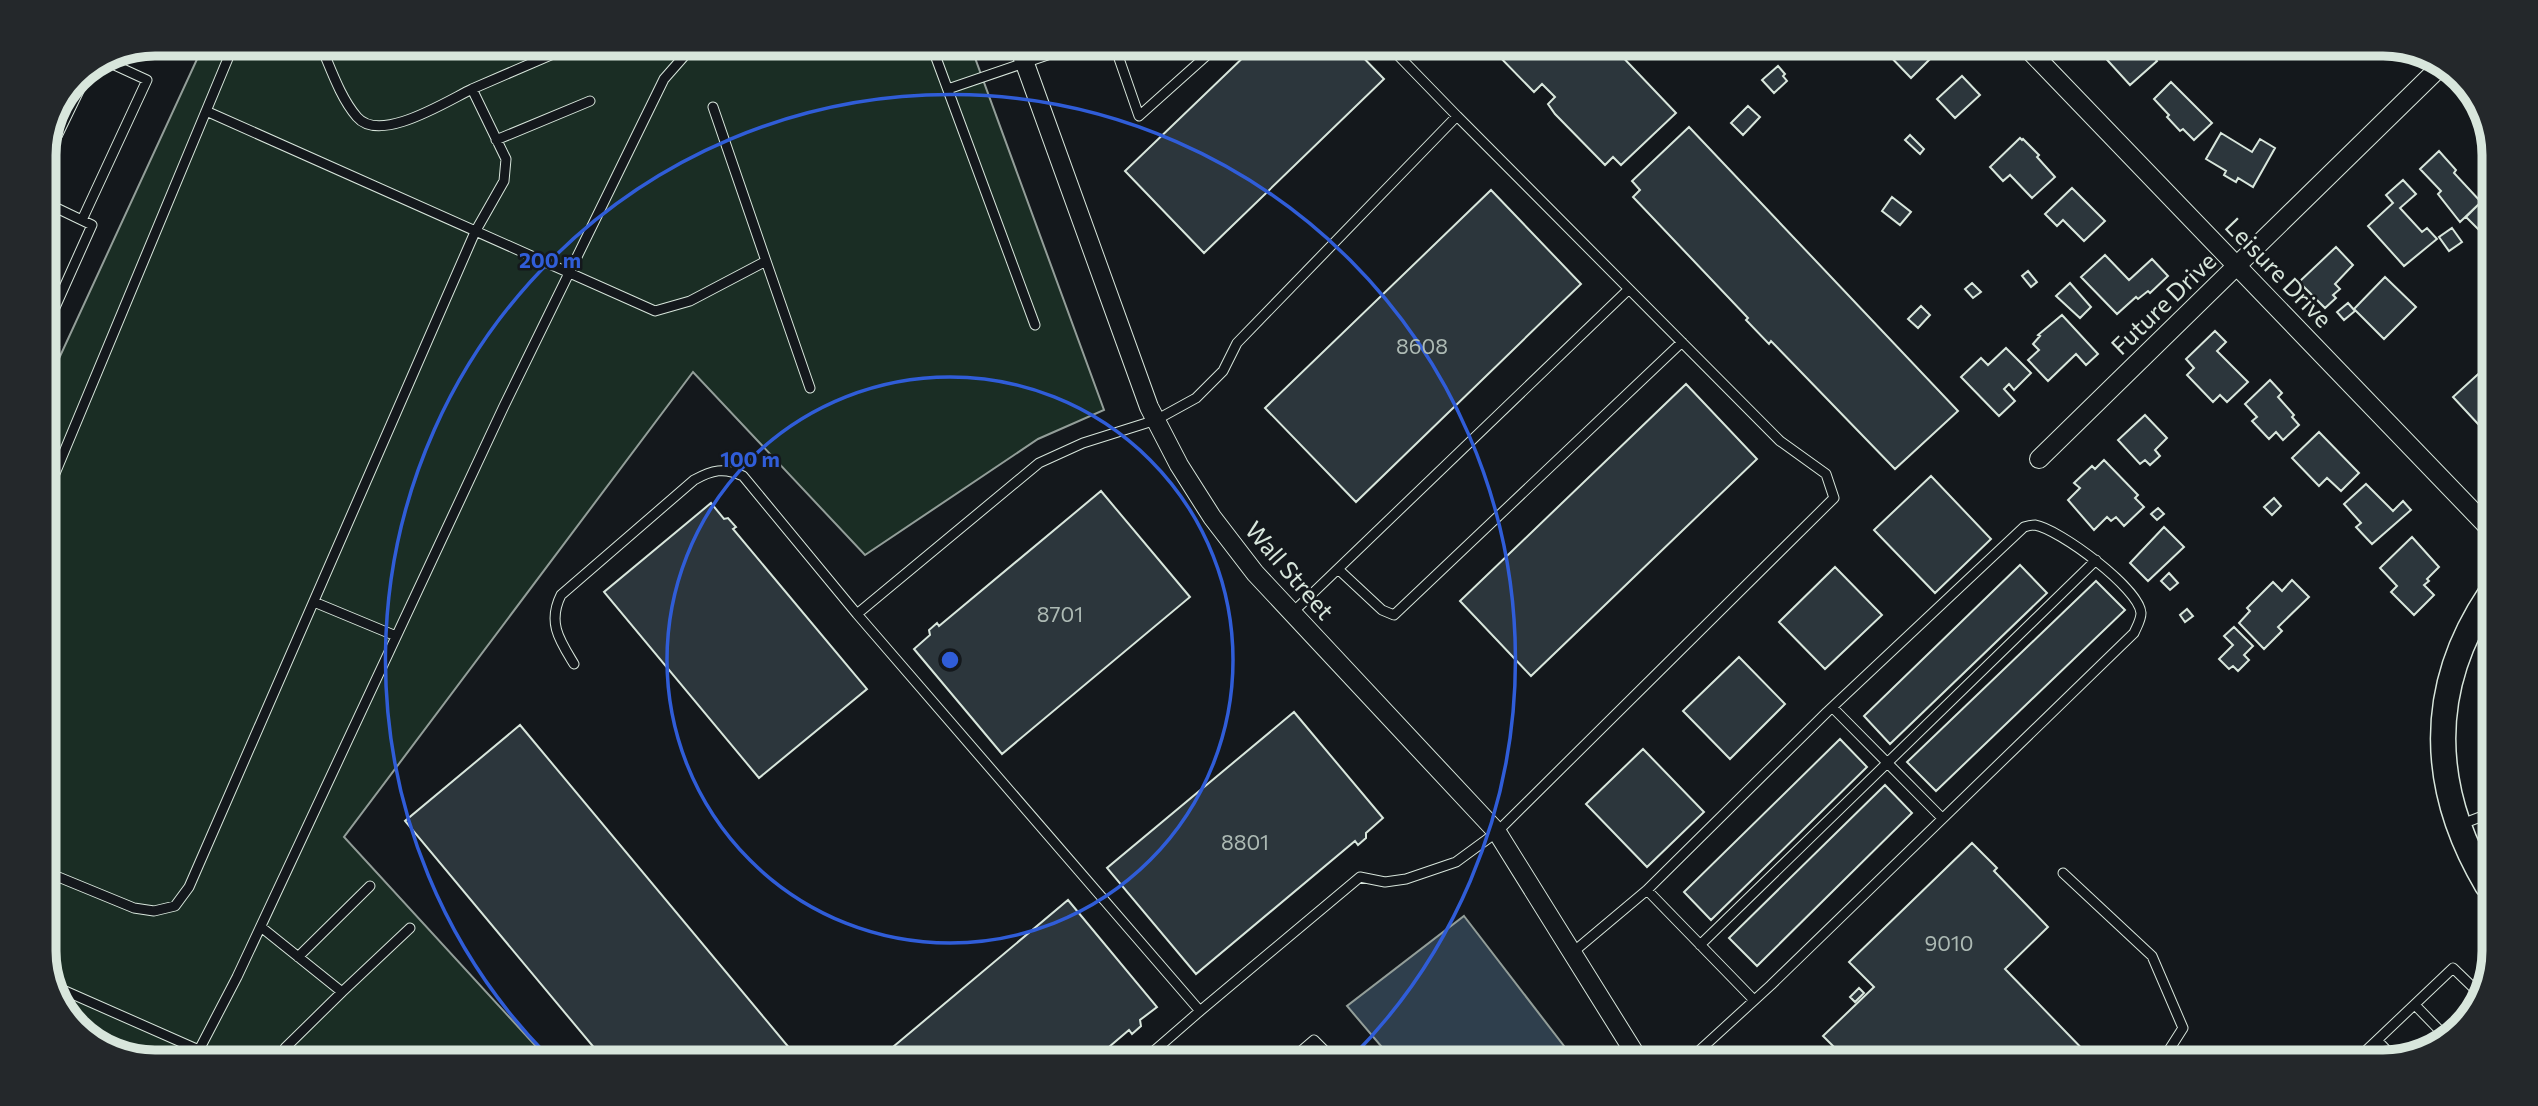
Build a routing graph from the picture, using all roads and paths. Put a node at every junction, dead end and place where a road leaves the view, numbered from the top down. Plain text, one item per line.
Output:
1 (229, 56) edge
2 (325, 56) edge
3 (548, 56) edge
4 (684, 56) edge
5 (935, 56) edge
6 (1019, 56) edge
7 (1021, 56) edge
8 (1118, 56) edge
9 (1206, 56) edge
10 (1399, 56) edge
11 (2035, 56) edge
12 (115, 65) edge
13 (2435, 71) edge
14 (472, 89) junction
15 (948, 89) junction
16 (77, 95) edge
17 (590, 101) dead end
18 (713, 107) dead end
19 (206, 111) junction
20 (1457, 116) junction
21 (59, 133) edge
22 (496, 140) junction
23 (56, 208) edge
24 (82, 220) junction
25 (475, 232) junction
26 (766, 261) junction
27 (2237, 267) junction
28 (569, 274) junction
29 (1629, 289) junction
30 (56, 305) edge
31 (1035, 325) dead end
32 (1682, 342) junction
33 (810, 388) dead end
34 (1156, 420) junction
35 (2039, 459) dead end
36 (56, 471) edge
37 (2482, 521) edge
38 (2096, 560) junction
39 (1338, 569) junction
40 (314, 603) junction
41 (2482, 607) edge
42 (856, 614) junction
43 (1291, 614) junction
44 (396, 636) junction
45 (575, 664) dead end
46 (1833, 708) junction
47 (1887, 763) junction
48 (2482, 816) edge
49 (1941, 818) junction
50 (2457, 825) junction
51 (1497, 832) junction
52 (2063, 873) dead end
53 (56, 876) edge
54 (2482, 877) edge
55 (370, 886) dead end
56 (1647, 890) junction
57 (261, 927) junction
58 (410, 928) dead end
59 (1700, 945) junction
60 (1571, 953) junction
61 (299, 957) junction
62 (2474, 988) edge
63 (64, 991) edge
64 (342, 992) junction
65 (1754, 999) junction
66 (2415, 1005) junction
67 (1200, 1011) junction
68 (2440, 1031) edge
69 (2377, 1040) junction
70 (285, 1048) dead end
71 (198, 1050) edge
72 (203, 1050) edge
73 (1155, 1050) edge
74 (1302, 1050) edge
75 (1324, 1050) edge
76 (1633, 1050) edge
77 (1700, 1050) edge
78 (2169, 1050) edge
79 (2367, 1050) edge
80 (2386, 1050) edge

1 - 19 lane
2 - 14 lane
3 - 14 lane
4 - 28 lane
5 - 15 lane
6 - 15 lane
7 - 34 street, Wall Street
8 - 9 lane
10 - 20 lane
11 - 27 street, Leisure Drive
12 - 24 lane
13 - 27 street, Future Drive
14 - 22 lane
15 - 31 lane
16 - 21 lane
17 - 22 lane
18 - 26 lane
19 - 25 lane
19 - 36 lane
20 - 29 lane
20 - 34 lane
22 - 25 lane
23 - 24 lane
24 - 30 lane
25 - 28 lane
25 - 40 lane
26 - 28 lane
26 - 33 lane
27 - 35 street, Future Drive
27 - 37 street, Leisure Drive
28 - 44 lane
29 - 32 lane
29 - 39 lane
32 - 39 lane
32 - 51 lane
34 - 42 lane
34 - 43 street, Wall Street
38 - 46 lane
38 - 47 lane
38 - 49 lane
39 - 43 lane
40 - 44 lane
40 - 53 lane
41 - 50 street
42 - 45 lane
42 - 67 lane
43 - 51 street, Wall Street
44 - 57 lane
46 - 47 lane
46 - 56 lane
47 - 49 lane
47 - 59 lane
48 - 50 lane
49 - 65 lane
50 - 54 street
51 - 60 street, Wall Street
51 - 67 lane
52 - 78 lane
55 - 61 lane
56 - 59 lane
56 - 60 lane
57 - 61 lane
57 - 72 lane
58 - 64 lane
59 - 65 lane
60 - 76 street, Wall Street
61 - 64 lane
62 - 66 lane
63 - 71 lane
64 - 70 lane
65 - 77 lane
66 - 68 lane
66 - 69 lane
67 - 73 lane
69 - 79 lane
69 - 80 lane
74 - 75 lane

